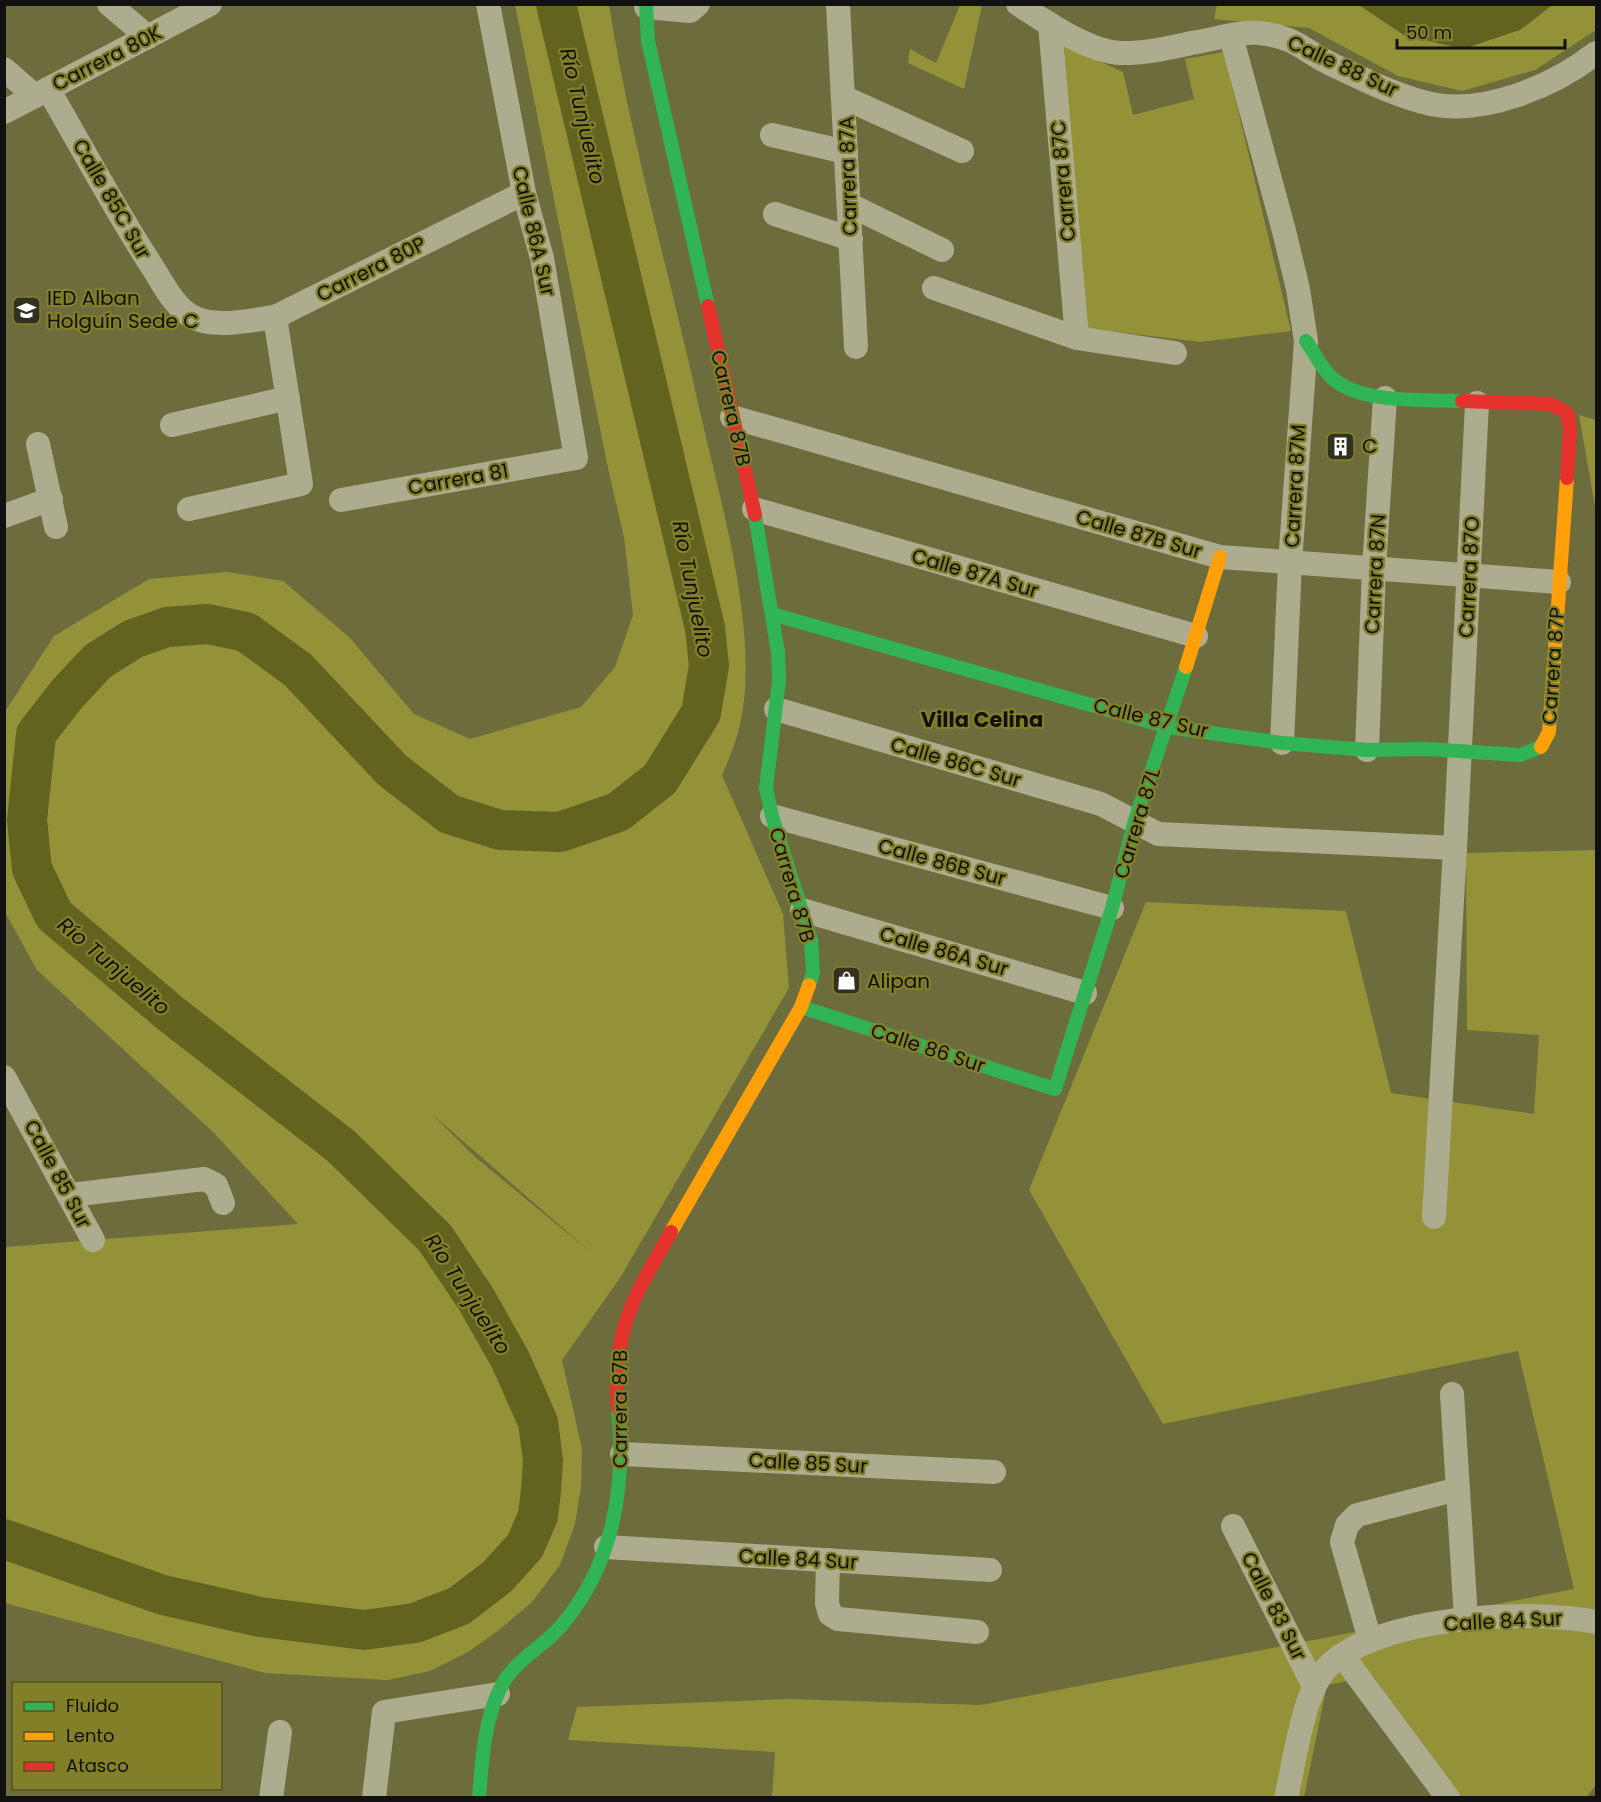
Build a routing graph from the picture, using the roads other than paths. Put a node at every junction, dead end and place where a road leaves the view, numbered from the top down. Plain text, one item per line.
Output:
1 (110, 4) edge
2 (210, 4) edge
3 (488, 4) edge
4 (698, 4) edge
5 (838, 4) edge
6 (1018, 4) edge
7 (646, 6) edge
8 (1050, 24) junction
9 (1231, 36) junction
10 (148, 37) junction
11 (1596, 53) edge
12 (4, 69) edge
13 (42, 92) junction
14 (845, 98) junction
15 (4, 112) edge
16 (772, 135) dead end
17 (962, 151) dead end
18 (846, 152) junction
19 (524, 193) junction
20 (850, 205) junction
21 (775, 214) dead end
22 (851, 239) junction
23 (942, 250) dead end
24 (934, 288) dead end
25 (275, 317) junction
26 (211, 321) joint
27 (1077, 338) junction
28 (1306, 341) junction
29 (856, 347) dead end
30 (1175, 353) dead end
31 (288, 398) junction
32 (1385, 398) junction
33 (1477, 403) junction
34 (732, 417) junction
35 (172, 425) dead end
36 (38, 444) dead end
37 (576, 458) joint
38 (51, 499) junction
39 (341, 500) dead end
40 (189, 509) dead end
41 (754, 509) junction
42 (4, 516) edge
43 (56, 527) dead end
44 (1220, 557) junction
45 (1290, 563) junction
46 (1374, 568) junction
47 (1469, 575) junction
48 (1559, 582) junction
49 (772, 614) junction
50 (1196, 636) junction
51 (776, 709) junction
52 (1168, 727) junction
53 (1282, 743) junction
54 (1540, 748) joint
55 (1367, 750) junction
56 (1460, 751) junction
57 (772, 816) junction
58 (1135, 820) junction
59 (1455, 848) junction
60 (1112, 908) junction
61 (802, 910) junction
62 (1085, 993) junction
63 (801, 1007) junction
64 (4, 1077) edge
65 (1055, 1089) joint
66 (71, 1195) junction
67 (224, 1203) dead end
68 (1434, 1217) dead end
69 (93, 1240) dead end
70 (1452, 1394) dead end
71 (622, 1454) junction
72 (994, 1472) dead end
73 (1458, 1489) junction
74 (1233, 1526) dead end
75 (606, 1547) junction
76 (828, 1560) junction
77 (990, 1570) dead end
78 (1466, 1619) junction
79 (1596, 1622) edge
80 (977, 1632) dead end
81 (1370, 1640) junction
82 (1342, 1655) junction
83 (1314, 1686) junction
84 (498, 1694) junction
85 (280, 1732) dead end
86 (269, 1791) edge
87 (374, 1797) edge
88 (478, 1797) edge
89 (1286, 1797) edge
90 (1448, 1797) edge

1 - 10 street
2 - 10 street, Carrera 80K
3 - 19 street, Calle 86A Sur
4 - 7 street
5 - 14 street, Carrera 87A
6 - 8 street, Calle 88 Sur
7 - 34 street, Carrera 87B
8 - 9 street, Calle 88 Sur
8 - 27 street, Carrera 87C
9 - 11 street, Calle 88 Sur
9 - 28 street, Carrera 87M
10 - 13 street, Carrera 80K
12 - 13 street, Calle 85C Sur
13 - 15 street, Carrera 80K
13 - 26 street, Calle 85C Sur
14 - 17 street
14 - 18 street, Carrera 87A
16 - 18 street
18 - 20 street, Carrera 87A
19 - 25 street, Carrera 80P
19 - 37 street, Calle 86A Sur
20 - 22 street, Carrera 87A
20 - 23 street
21 - 22 street
22 - 29 street, Carrera 87A
24 - 27 street
25 - 26 street, Carrera 80P
25 - 31 street
27 - 30 street
28 - 32 street, Carrera 87P
28 - 45 street, Carrera 87M
31 - 35 street
31 - 40 street
32 - 33 street, Carrera 87P
32 - 46 street, Carrera 87N
33 - 47 street, Carrera 87O
33 - 48 street, Carrera 87P
34 - 41 street, Carrera 87B
34 - 44 street, Calle 87B Sur
36 - 38 street
37 - 39 street, Carrera 81
38 - 42 street
38 - 43 street
41 - 49 street, Carrera 87B
41 - 50 street, Calle 87A Sur
44 - 45 street, Calle 87B Sur
44 - 50 street, Carrera 87L
45 - 46 street, Calle 87B Sur
45 - 53 street, Carrera 87M
46 - 47 street, Calle 87B Sur
46 - 55 street, Carrera 87N
47 - 48 street, Calle 87B Sur
47 - 56 street, Carrera 87O
48 - 54 street, Carrera 87P
49 - 51 street, Carrera 87B
49 - 52 street, Calle 87 Sur
50 - 52 street, Carrera 87L
51 - 57 street, Carrera 87B
51 - 58 street, Calle 86C Sur
52 - 53 street, Calle 87 Sur
52 - 58 street, Carrera 87L
53 - 55 street, Calle 87 Sur
54 - 56 street, Calle 87 Sur
55 - 56 street, Calle 87 Sur
56 - 59 street, Carrera 87O
57 - 60 street, Calle 86B Sur
57 - 61 street, Carrera 87B
58 - 59 street, Calle 86C Sur
58 - 60 street, Carrera 87L
59 - 68 street, Carrera 87O
60 - 62 street, Carrera 87L
61 - 62 street, Calle 86A Sur
61 - 63 street, Carrera 87B
62 - 65 street, Carrera 87L
63 - 65 street, Calle 86 Sur
63 - 71 street, Carrera 87B
64 - 66 street, Calle 85 Sur
66 - 67 street
66 - 69 street, Calle 85 Sur
70 - 73 street
71 - 72 street, Calle 85 Sur
71 - 75 street, Carrera 87B
73 - 78 street
73 - 81 street
74 - 83 street, Calle 83 Sur
75 - 76 street, Calle 84 Sur
75 - 84 street, Carrera 87B
76 - 77 street, Calle 84 Sur
76 - 80 street
78 - 79 street, Calle 84 Sur
78 - 81 street, Calle 84 Sur
81 - 82 street, Calle 84 Sur
82 - 83 street, Calle 84 Sur
82 - 90 street
83 - 89 street
84 - 87 street
84 - 88 street, Carrera 87B
85 - 86 street

